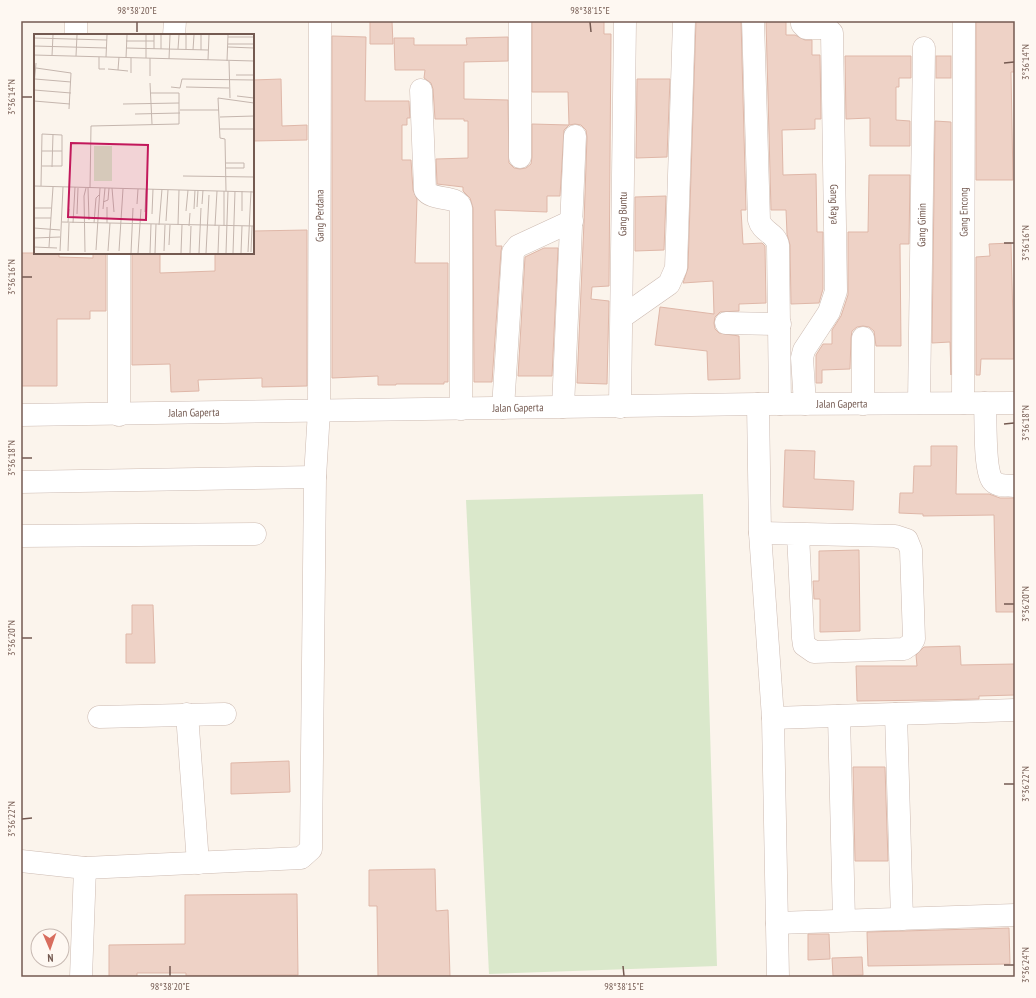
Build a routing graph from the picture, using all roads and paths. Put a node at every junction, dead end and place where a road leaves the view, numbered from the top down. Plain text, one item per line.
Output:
1 (76, 21) edge
2 (174, 21) edge
3 (320, 21) edge
4 (520, 21) edge
5 (626, 21) edge
6 (684, 21) edge
7 (753, 21) edge
8 (802, 21) edge
9 (964, 21) edge
10 (76, 34) edge
11 (174, 34) edge
12 (924, 48) dead end
13 (421, 90) dead end
14 (575, 136) dead end
15 (520, 157) dead end
16 (572, 221) junction
17 (119, 254) edge
18 (622, 317) junction
19 (726, 323) dead end
20 (780, 324) junction
21 (863, 338) dead end
22 (919, 403) junction
23 (963, 403) junction
24 (985, 403) junction
25 (1015, 403) edge
26 (758, 404) junction
27 (780, 404) junction
28 (805, 404) junction
29 (863, 404) junction
30 (620, 406) junction
31 (563, 407) junction
32 (503, 408) junction
33 (461, 409) junction
34 (319, 412) junction
35 (21, 415) edge
36 (119, 415) junction
37 (315, 477) junction
38 (21, 482) edge
39 (1015, 486) edge
40 (760, 533) junction
41 (255, 534) dead end
42 (798, 534) junction
43 (21, 536) edge
44 (1015, 710) edge
45 (187, 714) junction
46 (225, 714) dead end
47 (896, 714) junction
48 (839, 716) junction
49 (99, 717) dead end
50 (773, 718) junction
51 (21, 861) edge
52 (198, 863) junction
53 (85, 868) junction
54 (1015, 916) edge
55 (902, 919) junction
56 (844, 920) junction
57 (777, 923) junction
58 (81, 977) edge
59 (778, 977) edge

1 - 10 street
2 - 11 street
3 - 34 street, Gang Perdana
4 - 15 street
5 - 18 street, Gang Buntu
6 - 18 street
7 - 20 street
8 - 28 street, Gang Raya
9 - 23 street, Gang Encong
12 - 22 street, Gang Gimin
13 - 33 street
14 - 16 street
16 - 31 street
16 - 32 street
17 - 36 street
18 - 30 street, Gang Buntu
19 - 20 street
20 - 27 street
21 - 29 street
22 - 23 street, Jalan Gaperta
22 - 29 street, Jalan Gaperta
23 - 24 street, Jalan Gaperta
24 - 25 street, Jalan Gaperta
24 - 39 street
26 - 27 street, Jalan Gaperta
26 - 30 street, Jalan Gaperta
26 - 40 street
27 - 28 street, Jalan Gaperta
28 - 29 street, Jalan Gaperta
30 - 31 street, Jalan Gaperta
31 - 32 street, Jalan Gaperta
32 - 33 street, Jalan Gaperta
33 - 34 street, Jalan Gaperta
34 - 36 street, Jalan Gaperta
34 - 37 street, Gang Perdana
35 - 36 street, Jalan Gaperta
37 - 38 street
37 - 52 street, Gang Perdana
40 - 42 street
40 - 50 street
41 - 43 street
42 - 42 street
44 - 47 street
45 - 46 street
45 - 49 street
45 - 52 street
47 - 48 street
47 - 55 street
48 - 50 street
48 - 56 street
50 - 57 street
51 - 53 street, Gang Perdana
52 - 53 street, Gang Perdana
53 - 58 street
54 - 55 street
55 - 56 street
56 - 57 street
57 - 59 street

